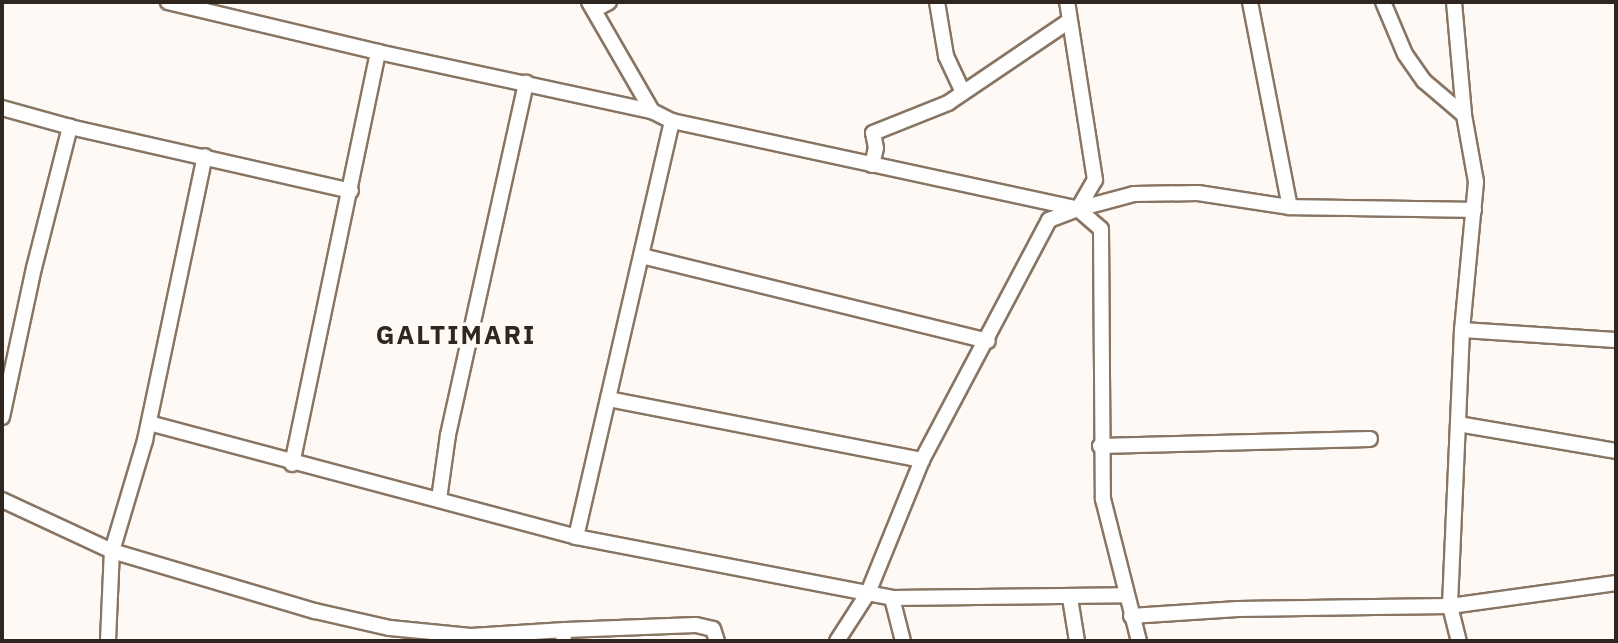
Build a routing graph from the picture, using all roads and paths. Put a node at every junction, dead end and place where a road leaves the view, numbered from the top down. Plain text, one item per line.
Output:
1 (168, 2) edge
2 (609, 2) edge
3 (937, 2) edge
4 (1068, 2) edge
5 (1250, 2) edge
6 (1383, 2) edge
7 (1454, 2) edge
8 (210, 6) edge
9 (592, 6) edge
10 (1069, 21) junction
11 (378, 52) junction
12 (526, 83) junction
13 (963, 92) junction
14 (2, 108) edge
15 (652, 111) junction
16 (1464, 115) junction
17 (672, 121) junction
18 (70, 127) junction
19 (205, 156) junction
20 (872, 165) junction
21 (351, 191) junction
22 (1290, 207) junction
23 (1078, 209) junction
24 (1474, 210) junction
25 (642, 256) junction
26 (1462, 330) junction
27 (1616, 340) edge
28 (988, 341) junction
29 (608, 399) junction
30 (2, 417) edge
31 (149, 423) junction
32 (1458, 424) junction
33 (1370, 439) dead end
34 (1100, 446) junction
35 (1616, 451) edge
36 (922, 460) junction
37 (292, 464) junction
38 (439, 499) junction
39 (2, 500) edge
40 (576, 537) junction
41 (112, 551) junction
42 (1616, 583) edge
43 (868, 593) junction
44 (1126, 595) junction
45 (892, 598) junction
46 (1070, 598) junction
47 (1450, 606) junction
48 (1131, 616) junction
49 (1454, 626) junction
50 (564, 636) edge
51 (108, 641) edge
52 (716, 641) edge
53 (836, 641) edge
54 (903, 641) edge
55 (1077, 641) edge
56 (1139, 641) edge
57 (1447, 641) edge
58 (1459, 641) edge

1 - 8 street
2 - 9 street
3 - 13 street
4 - 10 street
5 - 22 street
6 - 16 street
7 - 16 street
8 - 11 street
9 - 15 street
10 - 13 street
10 - 23 street
11 - 12 street
11 - 21 street
12 - 15 street
12 - 38 street
13 - 20 street
14 - 18 street
15 - 17 street
16 - 24 street
17 - 20 street
17 - 25 street
18 - 19 street
18 - 30 street
19 - 21 street
19 - 31 street
20 - 23 street
21 - 37 street
22 - 23 street
22 - 24 street
23 - 28 street
23 - 34 street
24 - 26 street
25 - 28 street
25 - 29 street
26 - 27 street
26 - 32 street
28 - 36 street
29 - 36 street
29 - 40 street
31 - 37 street
31 - 41 street
32 - 35 street
32 - 47 street
33 - 34 street
34 - 44 street
36 - 43 street
37 - 38 street
38 - 40 street
39 - 41 street
40 - 43 street
41 - 50 street
41 - 51 street
42 - 47 street
43 - 45 street
43 - 53 street
44 - 46 street
44 - 48 street
45 - 46 street
45 - 54 street
46 - 55 street
47 - 48 street
47 - 49 street
48 - 56 street
49 - 57 street
49 - 58 street
50 - 52 street

